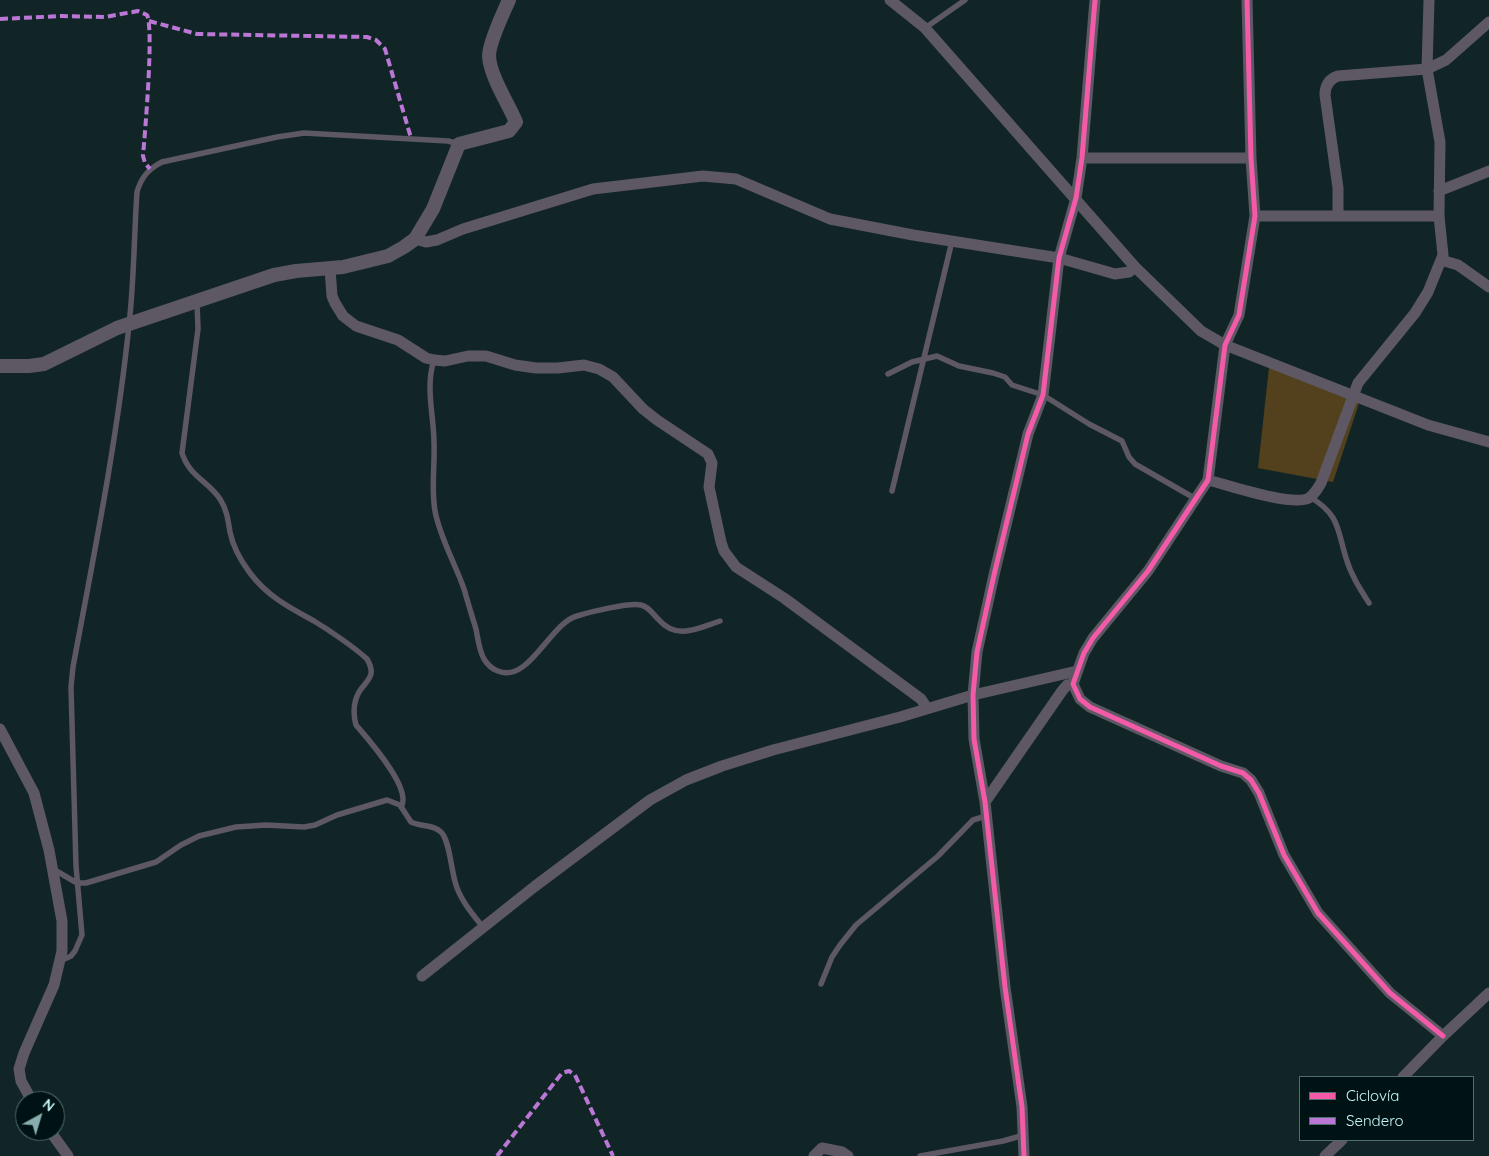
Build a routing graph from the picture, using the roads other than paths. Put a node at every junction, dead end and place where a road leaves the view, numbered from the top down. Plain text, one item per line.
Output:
1 (509, 0) edge
2 (890, 0) edge
3 (965, 0) edge
4 (1095, 0) edge
5 (1246, 0) edge
6 (1429, 0) edge
7 (1489, 22) edge
8 (925, 28) junction
9 (1428, 69) junction
10 (460, 144) junction
11 (1082, 158) junction
12 (1251, 158) junction
13 (1489, 171) edge
14 (1439, 192) junction
15 (1076, 198) junction
16 (1338, 215) junction
17 (1255, 216) junction
18 (1439, 216) junction
19 (415, 239) junction
20 (952, 241) junction
21 (1058, 258) junction
22 (1441, 260) junction
23 (1135, 267) junction
24 (330, 269) junction
25 (1487, 283) edge
26 (197, 302) junction
27 (129, 324) junction
28 (1225, 345) junction
29 (924, 358) junction
30 (434, 360) junction
31 (0, 366) edge
32 (888, 374) dead end
33 (1042, 395) junction
34 (1353, 395) junction
35 (1489, 442) edge
36 (1208, 480) junction
37 (892, 491) dead end
38 (1310, 498) junction
39 (1196, 499) junction
40 (1369, 603) dead end
41 (720, 621) dead end
42 (1076, 671) junction
43 (1073, 684) junction
44 (974, 695) junction
45 (927, 708) junction
46 (0, 729) edge
47 (985, 802) junction
48 (401, 807) junction
49 (986, 816) junction
50 (53, 869) junction
51 (78, 883) junction
52 (483, 928) junction
53 (60, 961) junction
54 (422, 976) dead end
55 (821, 984) dead end
56 (1489, 993) edge
57 (1443, 1036) junction
58 (1404, 1076) edge
59 (26, 1091) edge
60 (1024, 1135) junction
61 (57, 1141) edge
62 (1341, 1141) edge
63 (68, 1156) edge
64 (814, 1156) edge
65 (848, 1156) edge
66 (920, 1156) edge
67 (1024, 1156) edge
68 (1325, 1156) edge

1 - 10 street
2 - 8 street
3 - 8 lane
4 - 11 street
5 - 12 street
6 - 9 street
7 - 9 street
8 - 15 street
9 - 14 street
9 - 16 street
10 - 19 street
10 - 27 lane
11 - 12 street
11 - 15 street
12 - 17 street
13 - 14 street
14 - 18 street
15 - 21 street
15 - 23 street
16 - 17 street
16 - 18 street
17 - 28 street
18 - 22 street
19 - 20 street
19 - 24 street
20 - 21 street
20 - 29 lane
21 - 23 street
21 - 33 street
22 - 25 street
22 - 34 street
23 - 28 street
24 - 26 street
24 - 30 street
26 - 27 street
26 - 48 lane
27 - 31 street
27 - 51 lane
28 - 34 street
28 - 36 street
29 - 32 lane
29 - 33 lane
29 - 37 lane
30 - 41 lane
30 - 45 street
33 - 39 lane
33 - 44 street
34 - 35 street
34 - 38 street
36 - 38 street
36 - 39 street
38 - 40 lane
39 - 42 street
42 - 43 street
42 - 44 street
43 - 47 street
43 - 57 street
44 - 45 street
44 - 47 street
45 - 52 street
46 - 50 street
47 - 49 street
48 - 51 lane
48 - 52 lane
49 - 55 lane
49 - 60 street
50 - 51 lane
50 - 53 street
51 - 53 lane
52 - 54 street
53 - 59 street
56 - 57 street
57 - 58 street
60 - 66 lane
60 - 67 street
61 - 63 street
62 - 68 street
64 - 65 street

